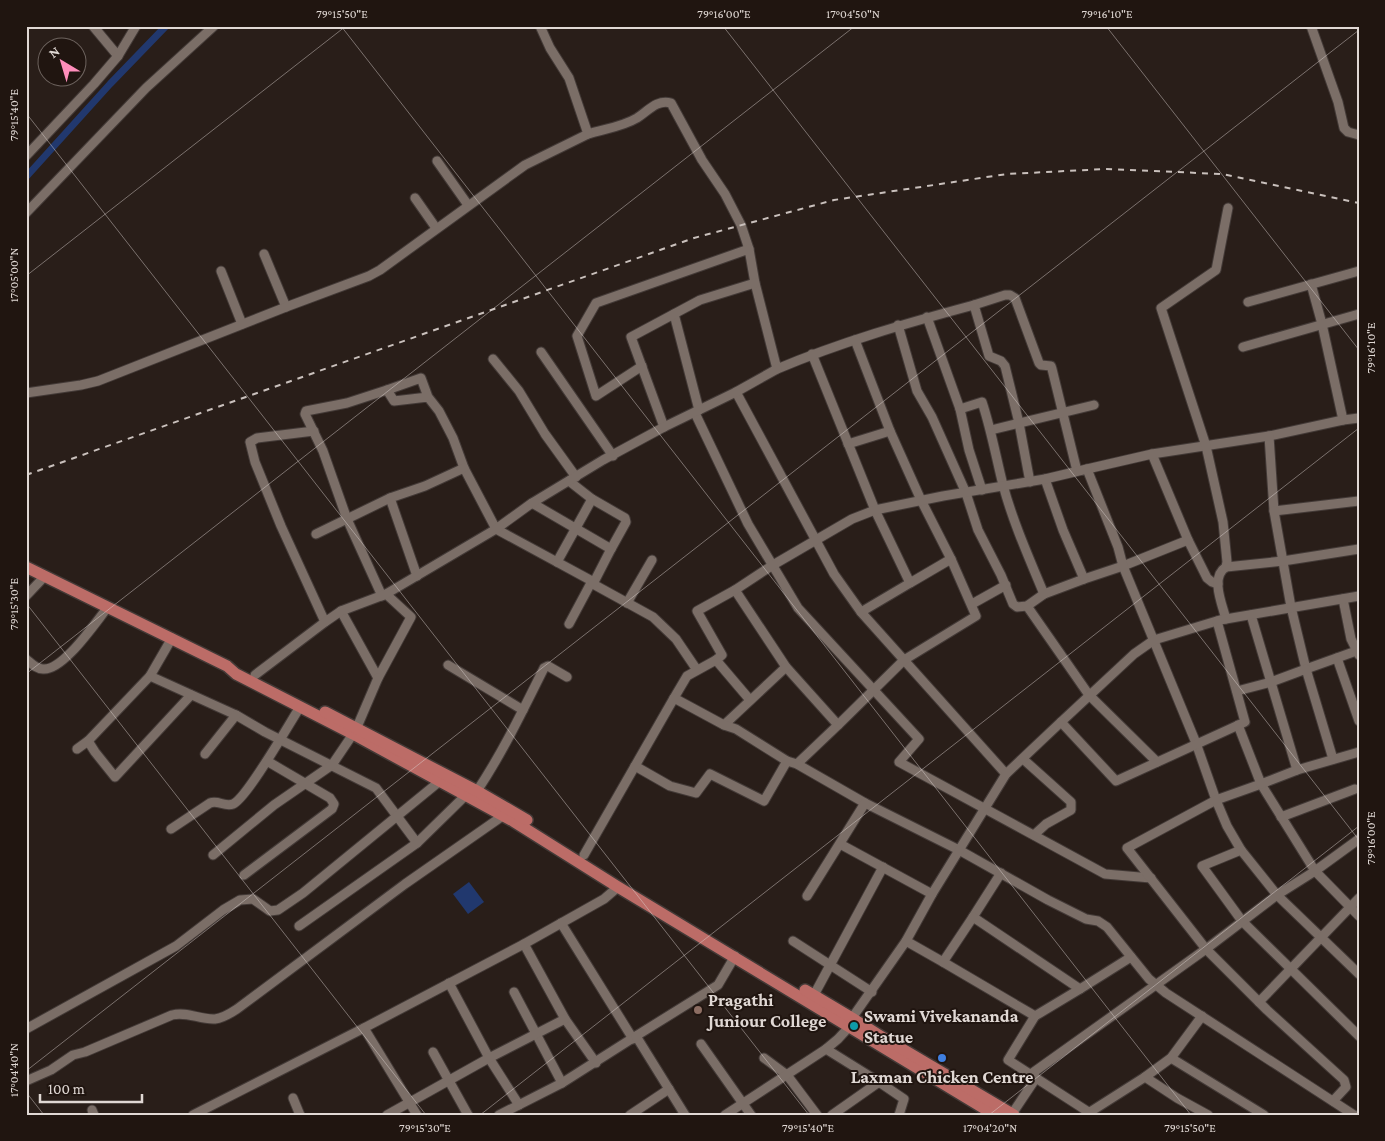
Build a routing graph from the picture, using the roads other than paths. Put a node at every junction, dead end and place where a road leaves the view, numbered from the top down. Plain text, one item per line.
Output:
1 (93, 26) edge
2 (136, 26) edge
3 (214, 26) edge
4 (540, 26) edge
5 (1312, 26) edge
6 (118, 56) junction
7 (588, 134) junction
8 (1359, 135) edge
9 (26, 156) edge
10 (438, 161) dead end
11 (415, 198) dead end
12 (468, 205) junction
13 (1228, 208) dead end
14 (26, 213) edge
15 (436, 228) junction
16 (749, 249) junction
17 (264, 254) dead end
18 (221, 271) dead end
19 (1359, 271) edge
20 (756, 282) junction
21 (1311, 284) junction
22 (1248, 302) dead end
23 (974, 305) junction
24 (286, 307) junction
25 (674, 314) junction
26 (1359, 314) edge
27 (927, 317) junction
28 (242, 324) junction
29 (1322, 324) junction
30 (898, 325) junction
31 (855, 340) junction
32 (1243, 347) dead end
33 (541, 352) dead end
34 (812, 354) junction
35 (492, 359) dead end
36 (642, 366) junction
37 (777, 369) junction
38 (387, 390) junction
39 (736, 392) junction
40 (26, 393) edge
41 (428, 397) junction
42 (1094, 405) dead end
43 (960, 409) junction
44 (697, 411) junction
45 (1063, 412) junction
46 (1359, 418) edge
47 (1343, 420) junction
48 (1019, 423) junction
49 (664, 427) junction
50 (991, 430) junction
51 (314, 431) junction
52 (890, 431) junction
53 (1269, 436) junction
54 (848, 444) junction
55 (1199, 447) junction
56 (1152, 454) junction
57 (613, 456) junction
58 (464, 468) junction
59 (1087, 469) junction
60 (1077, 471) junction
61 (573, 479) junction
62 (1045, 479) junction
63 (1030, 482) junction
64 (1003, 485) junction
65 (982, 490) junction
66 (966, 493) junction
67 (390, 498) junction
68 (592, 499) junction
69 (921, 500) junction
70 (1359, 501) edge
71 (532, 503) junction
72 (875, 510) junction
73 (1274, 512) junction
74 (348, 519) junction
75 (496, 529) junction
76 (576, 529) junction
77 (316, 534) dead end
78 (816, 540) junction
79 (1188, 540) junction
80 (611, 549) junction
81 (1359, 549) edge
82 (951, 559) junction
83 (652, 560) dead end
84 (1283, 561) junction
85 (557, 562) junction
86 (773, 564) junction
87 (1123, 566) junction
88 (26, 567) edge
89 (1226, 567) junction
90 (46, 576) junction
91 (417, 576) junction
92 (1084, 579) junction
93 (910, 583) junction
94 (1215, 583) junction
95 (1006, 585) junction
96 (735, 590) junction
97 (1044, 594) junction
98 (384, 595) junction
99 (26, 596) edge
100 (1359, 596) edge
101 (1343, 599) junction
102 (627, 603) junction
103 (972, 604) junction
104 (1027, 606) junction
105 (108, 607) junction
106 (1291, 607) junction
107 (341, 611) junction
108 (861, 612) junction
109 (1251, 615) junction
110 (1222, 620) junction
111 (325, 622) junction
112 (569, 624) dead end
113 (172, 638) junction
114 (1154, 640) junction
115 (1358, 652) edge
116 (1337, 658) junction
117 (26, 660) edge
118 (716, 660) junction
119 (904, 660) junction
120 (448, 665) dead end
121 (227, 666) junction
122 (786, 667) junction
123 (1306, 669) junction
124 (697, 670) junction
125 (255, 675) junction
126 (150, 676) junction
127 (378, 678) junction
128 (567, 678) dead end
129 (1271, 682) junction
130 (873, 690) junction
131 (1237, 691) junction
132 (191, 695) junction
133 (1089, 695) junction
134 (674, 698) junction
135 (750, 700) junction
136 (300, 707) junction
137 (523, 710) junction
138 (236, 715) junction
139 (1061, 722) junction
140 (1359, 722) edge
141 (724, 725) junction
142 (838, 725) junction
143 (1238, 725) junction
144 (355, 731) junction
145 (280, 739) junction
146 (88, 741) junction
147 (1196, 743) junction
148 (77, 748) dead end
149 (1359, 752) edge
150 (205, 754) dead end
151 (1022, 759) junction
152 (1333, 759) junction
153 (267, 761) junction
154 (788, 761) junction
155 (1157, 762) junction
156 (797, 764) junction
157 (332, 765) junction
158 (636, 766) junction
159 (1297, 770) junction
160 (1006, 774) junction
161 (440, 781) junction
162 (306, 783) junction
163 (1261, 784) junction
164 (1355, 789) dead end
165 (477, 791) junction
166 (466, 795) junction
167 (1216, 800) junction
168 (865, 803) junction
169 (985, 808) junction
170 (397, 815) junction
171 (504, 815) junction
172 (1282, 817) junction
173 (172, 829) dead end
174 (1034, 835) junction
175 (1359, 840) edge
176 (417, 843) junction
177 (840, 844) junction
178 (959, 850) junction
179 (1242, 850) junction
180 (213, 855) dead end
181 (584, 855) junction
182 (883, 867) junction
183 (1315, 871) junction
184 (1001, 873) junction
185 (244, 875) dead end
186 (1151, 878) junction
187 (618, 887) junction
188 (932, 894) junction
189 (1278, 895) junction
190 (807, 896) dead end
191 (1359, 898) edge
192 (1350, 907) junction
193 (1359, 916) edge
194 (973, 917) junction
195 (1242, 921) junction
196 (561, 923) junction
197 (299, 926) dead end
198 (1321, 938) junction
199 (793, 941) dead end
200 (906, 941) junction
201 (524, 944) junction
202 (1206, 949) junction
203 (735, 956) junction
204 (1131, 957) junction
205 (943, 962) junction
206 (831, 965) junction
207 (1290, 970) junction
208 (1359, 974) edge
209 (449, 983) junction
210 (1156, 985) junction
211 (1080, 989) junction
212 (514, 992) dead end
213 (872, 992) junction
214 (814, 995) junction
215 (1258, 1002) junction
216 (1035, 1016) junction
217 (1202, 1016) junction
218 (565, 1019) junction
219 (850, 1022) junction
220 (364, 1028) junction
221 (26, 1029) edge
222 (537, 1033) junction
223 (1359, 1036) edge
224 (634, 1038) junction
225 (701, 1044) dead end
226 (826, 1050) junction
227 (433, 1052) dead end
228 (489, 1058) junction
229 (764, 1058) dead end
230 (1171, 1058) junction
231 (596, 1063) junction
232 (787, 1075) junction
233 (1034, 1076) junction
234 (1144, 1077) junction
235 (26, 1081) edge
236 (448, 1082) junction
237 (879, 1082) junction
238 (562, 1083) junction
239 (669, 1089) junction
240 (293, 1098) dead end
241 (1333, 1101) junction
242 (409, 1102) junction
243 (743, 1103) junction
244 (519, 1104) junction
245 (1344, 1112) edge
246 (197, 1114) edge
247 (1013, 1114) edge
248 (300, 1115) edge
249 (387, 1115) edge
250 (417, 1115) edge
251 (468, 1115) edge
252 (499, 1115) edge
253 (630, 1115) edge
254 (685, 1115) edge
255 (725, 1115) edge
256 (751, 1115) edge
257 (817, 1115) edge
258 (832, 1115) edge
259 (899, 1115) edge
260 (995, 1115) edge
261 (1208, 1115) edge
262 (1264, 1115) edge
263 (1354, 1115) edge

1 - 6 street
2 - 6 street
3 - 14 street
4 - 7 street
5 - 8 street
6 - 9 street
7 - 12 street
7 - 16 street
10 - 12 street
11 - 15 street
12 - 15 street
13 - 55 street
15 - 24 street
16 - 20 street
16 - 36 street
17 - 24 street
18 - 28 street
19 - 21 street
20 - 25 street
20 - 37 street
21 - 22 street
21 - 29 street
23 - 27 street
23 - 45 street
23 - 48 street
24 - 28 street
25 - 36 street
25 - 44 street
26 - 29 street
27 - 30 street
27 - 43 street
28 - 40 street
29 - 32 street
29 - 47 street
30 - 31 street
30 - 66 street
31 - 34 street
31 - 52 street
33 - 57 street
34 - 37 street
34 - 54 street
35 - 61 street
36 - 49 street
37 - 39 street
38 - 41 street
38 - 41 street
38 - 51 street
39 - 44 street
39 - 78 street
41 - 58 street
42 - 45 street
43 - 50 street
43 - 65 street
44 - 49 street
44 - 86 street
45 - 48 street
45 - 60 street
46 - 47 street
47 - 53 street
48 - 50 street
48 - 63 street
49 - 57 street
50 - 64 street
51 - 74 street
51 - 111 street
52 - 54 street
52 - 69 street
53 - 55 street
53 - 73 street
54 - 72 street
55 - 56 street
55 - 89 street
56 - 59 street
56 - 79 street
57 - 61 street
58 - 67 street
58 - 75 street
59 - 60 street
59 - 87 street
60 - 62 street
61 - 68 street
61 - 71 street
62 - 63 street
62 - 92 street
63 - 64 street
64 - 65 street
64 - 97 street
65 - 66 street
66 - 69 street
66 - 95 street
67 - 74 street
67 - 91 street
68 - 76 street
68 - 80 street
69 - 72 street
69 - 82 street
70 - 73 street
71 - 75 street
71 - 76 street
72 - 78 street
72 - 93 street
73 - 84 street
74 - 77 street
74 - 98 street
75 - 85 street
75 - 91 street
76 - 80 street
76 - 85 street
78 - 86 street
78 - 108 street
79 - 87 street
79 - 94 street
80 - 102 street
81 - 84 street
82 - 93 street
82 - 103 street
83 - 102 street
84 - 89 street
84 - 106 street
85 - 112 street
86 - 96 street
86 - 130 street
87 - 92 street
87 - 114 street
88 - 90 main road
89 - 94 street
90 - 99 street
90 - 105 main road
91 - 98 street
92 - 97 street
93 - 108 street
94 - 110 street
95 - 103 street
95 - 104 street
96 - 118 street
96 - 122 street
97 - 104 street
98 - 107 street
98 - 127 street
100 - 101 street
101 - 106 street
101 - 115 street
102 - 124 street
103 - 119 street
104 - 133 street
105 - 113 main road
105 - 117 street
106 - 109 street
106 - 123 street
107 - 111 street
107 - 127 street
108 - 119 street
109 - 110 street
109 - 129 street
110 - 114 street
110 - 131 street
111 - 125 street
113 - 121 main road
113 - 126 street
114 - 133 street
114 - 147 street
115 - 116 street
116 - 123 street
116 - 140 street
118 - 124 street
118 - 135 street
119 - 130 street
119 - 160 street
120 - 137 street
121 - 125 main road
121 - 136 main road
122 - 135 street
122 - 142 street
123 - 129 street
123 - 152 street
124 - 134 street
125 - 144 main road
126 - 132 street
126 - 146 street
127 - 144 street
128 - 137 street
129 - 131 street
129 - 159 street
130 - 142 street
130 - 169 street
131 - 143 street
132 - 138 street
132 - 146 street
133 - 139 street
133 - 155 street
134 - 141 street
134 - 158 street
135 - 141 street
136 - 144 main road
136 - 145 street
137 - 165 street
138 - 145 street
138 - 150 street
139 - 151 street
139 - 155 street
141 - 154 street
142 - 156 street
143 - 147 street
143 - 163 street
144 - 157 street
144 - 161 main road
144 - 165 main road
145 - 153 street
145 - 157 street
146 - 148 street
147 - 155 street
147 - 167 street
149 - 152 street
151 - 160 street
151 - 174 street
152 - 159 street
153 - 162 street
153 - 173 street
154 - 156 street
154 - 158 street
156 - 168 street
157 - 162 street
157 - 170 street
158 - 181 street
159 - 163 street
160 - 169 street
161 - 166 main road
161 - 170 street
162 - 180 street
162 - 185 street
163 - 167 street
163 - 172 street
164 - 172 street
165 - 181 main road
166 - 171 main road
166 - 176 street
167 - 179 street
167 - 186 street
168 - 177 street
168 - 178 street
169 - 174 street
169 - 178 street
170 - 176 street
170 - 221 street
171 - 187 main road
171 - 235 street
172 - 183 street
174 - 186 street
175 - 183 street
176 - 197 street
177 - 182 street
177 - 190 street
178 - 184 street
178 - 188 street
179 - 189 street
179 - 195 street
181 - 214 main road
182 - 188 street
182 - 206 street
183 - 189 street
183 - 192 street
184 - 194 street
184 - 204 street
186 - 202 street
187 - 196 street
187 - 203 main road
188 - 200 street
189 - 195 street
189 - 198 street
191 - 192 street
192 - 193 street
192 - 198 street
194 - 205 street
194 - 211 street
195 - 202 street
195 - 207 street
196 - 201 street
196 - 224 street
198 - 207 street
198 - 208 street
199 - 206 street
200 - 205 street
200 - 213 street
201 - 209 street
201 - 218 street
202 - 210 street
202 - 215 street
203 - 219 main road
203 - 224 street
204 - 210 street
204 - 211 street
205 - 216 street
206 - 213 street
206 - 214 street
207 - 215 street
207 - 223 street
209 - 220 street
209 - 228 street
210 - 217 street
210 - 233 street
211 - 216 street
212 - 222 street
213 - 219 street
214 - 219 main road
215 - 241 street
216 - 233 street
217 - 230 street
217 - 241 street
218 - 222 street
218 - 231 street
219 - 226 street
219 - 247 main road
219 - 260 main road
220 - 242 street
220 - 246 street
222 - 228 street
222 - 238 street
224 - 231 street
224 - 239 street
225 - 243 street
226 - 232 street
226 - 237 street
227 - 236 street
228 - 236 street
228 - 244 street
229 - 232 street
230 - 234 street
230 - 262 street
231 - 238 street
232 - 243 street
232 - 257 street
233 - 234 street
233 - 247 street
234 - 261 street
236 - 242 street
236 - 251 street
237 - 258 street
237 - 259 street
238 - 244 street
239 - 253 street
239 - 254 street
240 - 248 street
241 - 245 street
242 - 249 street
242 - 250 street
243 - 255 street
243 - 256 street
244 - 252 street
245 - 263 street

